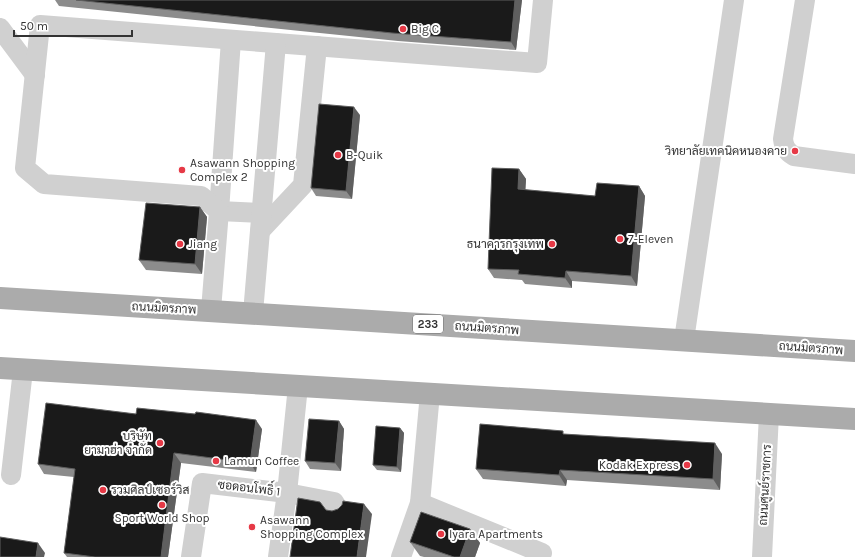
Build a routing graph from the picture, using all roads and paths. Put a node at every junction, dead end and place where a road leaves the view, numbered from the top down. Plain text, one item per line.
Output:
1 (543, 0) edge
2 (734, 0) edge
3 (805, 0) edge
4 (0, 28) edge
5 (231, 40) junction
6 (276, 43) junction
7 (317, 46) junction
8 (35, 75) junction
9 (855, 164) edge
10 (219, 211) junction
11 (261, 222) junction
12 (0, 298) edge
13 (211, 310) junction
14 (253, 313) junction
15 (684, 340) junction
16 (855, 351) edge
17 (0, 368) edge
18 (23, 370) junction
19 (298, 386) junction
20 (430, 393) junction
21 (769, 414) junction
22 (855, 419) edge
23 (11, 475) dead end
24 (287, 493) junction
25 (420, 503) junction
26 (339, 510) edge
27 (545, 556) edge
28 (192, 557) edge
29 (278, 557) edge
30 (401, 557) edge
31 (762, 557) edge

1 - 7 street
2 - 15 street
3 - 9 street
4 - 8 street
5 - 6 street
5 - 8 street
5 - 10 street
6 - 7 street
6 - 11 street
7 - 11 street
8 - 10 street
10 - 11 street
10 - 13 street
11 - 14 street
12 - 13 main road, ถนนมิตรภาพ / 233
13 - 14 main road, ถนนมิตรภาพ / 233
14 - 15 main road, ถนนมิตรภาพ / 233
15 - 16 main road, ถนนมิตรภาพ / 233
17 - 18 main road
18 - 19 main road
18 - 23 street
19 - 20 main road
19 - 24 street, ซอดอนโพธิ์ 1
20 - 21 main road
20 - 25 street
21 - 22 main road
21 - 31 street, ถนนศูนย์ราชการ
24 - 26 street
24 - 28 street, ซอดอนโพธิ์ 1
24 - 29 street
25 - 27 street
25 - 30 street

